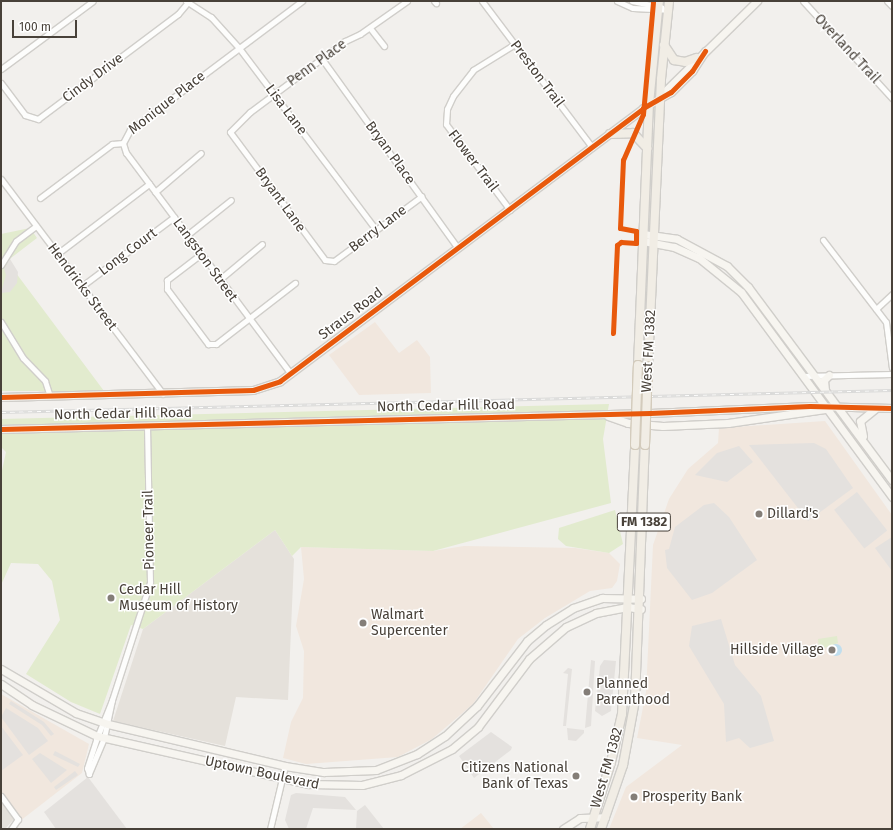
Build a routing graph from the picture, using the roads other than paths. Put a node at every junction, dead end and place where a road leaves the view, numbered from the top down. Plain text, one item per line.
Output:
1 (94, 1) edge
2 (302, 1) edge
3 (407, 1) edge
4 (482, 1) edge
5 (617, 1) edge
6 (632, 1) edge
7 (669, 1) edge
8 (757, 1) edge
9 (803, 1) edge
10 (887, 1) edge
11 (187, 2) edge
12 (658, 6) edge
13 (892, 6) edge
14 (667, 10) junction
15 (370, 28) junction
16 (664, 43) junction
17 (515, 44) junction
18 (384, 46) dead end
19 (239, 48) junction
20 (704, 51) junction
21 (696, 58) junction
22 (322, 59) junction
23 (1, 69) edge
24 (1, 83) edge
25 (274, 94) junction
26 (660, 97) junction
27 (892, 98) edge
28 (649, 104) junction
29 (230, 132) joint
30 (610, 134) junction
31 (123, 143) junction
32 (592, 147) junction
33 (647, 148) junction
34 (201, 154) dead end
35 (1, 179) edge
36 (149, 184) junction
37 (155, 192) junction
38 (422, 196) junction
39 (40, 198) dead end
40 (231, 200) dead end
41 (510, 210) junction
42 (174, 217) junction
43 (36, 226) junction
44 (376, 230) junction
45 (655, 234) junction
46 (188, 235) junction
47 (643, 238) junction
48 (823, 240) dead end
49 (655, 243) junction
50 (262, 244) dead end
51 (458, 248) junction
52 (57, 254) junction
53 (201, 254) junction
54 (334, 262) joint
55 (1, 265) edge
56 (219, 280) junction
57 (295, 284) dead end
58 (82, 286) junction
59 (892, 294) edge
60 (876, 309) junction
61 (249, 319) junction
62 (1, 322) edge
63 (892, 368) edge
64 (291, 374) junction
65 (892, 374) edge
66 (814, 375) junction
67 (829, 375) junction
68 (804, 376) junction
69 (826, 392) junction
70 (163, 394) junction
71 (50, 396) junction
72 (1, 397) edge
73 (876, 408) junction
74 (892, 408) edge
75 (827, 409) junction
76 (839, 409) junction
77 (680, 412) junction
78 (690, 412) junction
79 (603, 414) junction
80 (690, 425) junction
81 (147, 426) junction
82 (681, 426) junction
83 (1, 429) edge
84 (883, 468) junction
85 (892, 480) edge
86 (892, 497) edge
87 (629, 598) junction
88 (641, 599) junction
89 (628, 607) junction
90 (641, 609) junction
91 (1, 669) edge
92 (1, 684) edge
93 (105, 723) junction
94 (101, 737) junction
95 (187, 743) junction
96 (427, 749) junction
97 (184, 757) junction
98 (434, 760) junction
99 (285, 766) junction
100 (376, 770) junction
101 (283, 778) junction
102 (353, 785) junction
103 (1, 796) edge
104 (594, 816) junction
105 (605, 817) junction
106 (11, 829) edge
107 (270, 829) edge
108 (563, 829) edge
109 (590, 829) edge
110 (601, 829) edge

1 - 23 street
2 - 19 street, Monique Place
3 - 15 street, Penn Place
4 - 17 street, Preston Trail
5 - 12 street
6 - 12 street
7 - 14 main road, West FM 1382 / FM 1382
8 - 20 street
9 - 27 street, Overland Trail
10 - 13 street
11 - 19 street, Lisa Lane
11 - 24 street, Cindy Drive
12 - 14 street
12 - 28 main road, West FM 1382 / FM 1382
14 - 16 main road, West FM 1382 / FM 1382
15 - 18 street
15 - 22 street, Penn Place
16 - 21 main road
16 - 26 main road, West FM 1382 / FM 1382
17 - 32 street, Preston Trail
17 - 41 street, Flower Trail
19 - 25 street, Lisa Lane
19 - 31 street, Monique Place
20 - 21 street
20 - 26 street
21 - 26 street
22 - 25 street, Penn Place
22 - 38 street, Bryan Place
25 - 29 street, Penn Place
25 - 44 street, Lisa Lane
26 - 28 street, Straus Road
26 - 45 main road, West FM 1382 / FM 1382
28 - 30 street, Straus Road
28 - 33 main road, West FM 1382 / FM 1382
29 - 54 street, Bryant Lane
30 - 32 street, Straus Road
30 - 33 main road
31 - 36 street, Langston Street
31 - 39 street, Monique Place
32 - 41 street, Straus Road
33 - 47 main road, West FM 1382 / FM 1382
34 - 37 street
35 - 43 street, Hendricks Street
36 - 37 street, Langston Street
36 - 52 street
37 - 42 street, Langston Street
38 - 44 street, Berry Lane
38 - 51 street, Bryan Place
40 - 46 street
41 - 51 street, Straus Road
42 - 46 street, Langston Street
42 - 58 street, Long Court
43 - 52 street, Hendricks Street
43 - 55 street
44 - 54 street, Berry Lane
45 - 47 street
45 - 49 main road, West FM 1382 / FM 1382
45 - 66 street
46 - 53 street, Langston Street
47 - 49 street
47 - 87 main road, West FM 1382 / FM 1382, bridge
48 - 60 street
49 - 68 street
49 - 88 main road, West FM 1382 / FM 1382, bridge
50 - 56 street
51 - 64 street, Straus Road
52 - 58 street, Hendricks Street
53 - 56 street, Langston Street
53 - 61 street
56 - 61 street, Langston Street
57 - 61 street
58 - 70 street, Hendricks Street
59 - 60 street
60 - 63 street
61 - 64 street, Langston Street
62 - 71 street
64 - 70 street, Straus Road
65 - 67 street
66 - 67 street
66 - 68 street
66 - 69 street
67 - 69 street
68 - 75 street
69 - 76 street
70 - 71 street, Straus Road
71 - 72 street, Straus Road
73 - 74 street, North Cedar Hill Road
73 - 76 street, North Cedar Hill Road
73 - 84 street
75 - 76 street, North Cedar Hill Road
75 - 78 street, North Cedar Hill Road
75 - 80 street, North Cedar Hill Road
75 - 86 street
76 - 84 street
77 - 78 street, North Cedar Hill Road
77 - 79 street, North Cedar Hill Road
77 - 82 street
78 - 80 street
79 - 81 street, North Cedar Hill Road
79 - 82 street, North Cedar Hill Road
80 - 82 street, North Cedar Hill Road
81 - 83 street, North Cedar Hill Road
81 - 93 street, Pioneer Trail
84 - 85 street
87 - 88 street, Uptown Boulevard
87 - 89 main road, West FM 1382 / FM 1382
87 - 96 street, Uptown Boulevard
88 - 90 main road, West FM 1382 / FM 1382
89 - 90 street, Uptown Boulevard
89 - 98 street, Uptown Boulevard
89 - 104 main road, West FM 1382 / FM 1382
90 - 105 main road, West FM 1382 / FM 1382
91 - 93 street, Uptown Boulevard
92 - 94 street, Uptown Boulevard
93 - 94 street, Pioneer Trail
93 - 95 street, Uptown Boulevard
94 - 94 street
94 - 97 street, Uptown Boulevard
95 - 97 street
95 - 99 street, Uptown Boulevard
96 - 98 street
96 - 100 street, Uptown Boulevard
97 - 101 street, Uptown Boulevard
98 - 102 street, Uptown Boulevard
99 - 100 street, Uptown Boulevard
99 - 101 street
100 - 102 street
101 - 102 street, Uptown Boulevard
101 - 107 street
103 - 106 street
104 - 105 street
104 - 108 street
104 - 109 main road, FM 1382
105 - 110 main road, FM 1382

